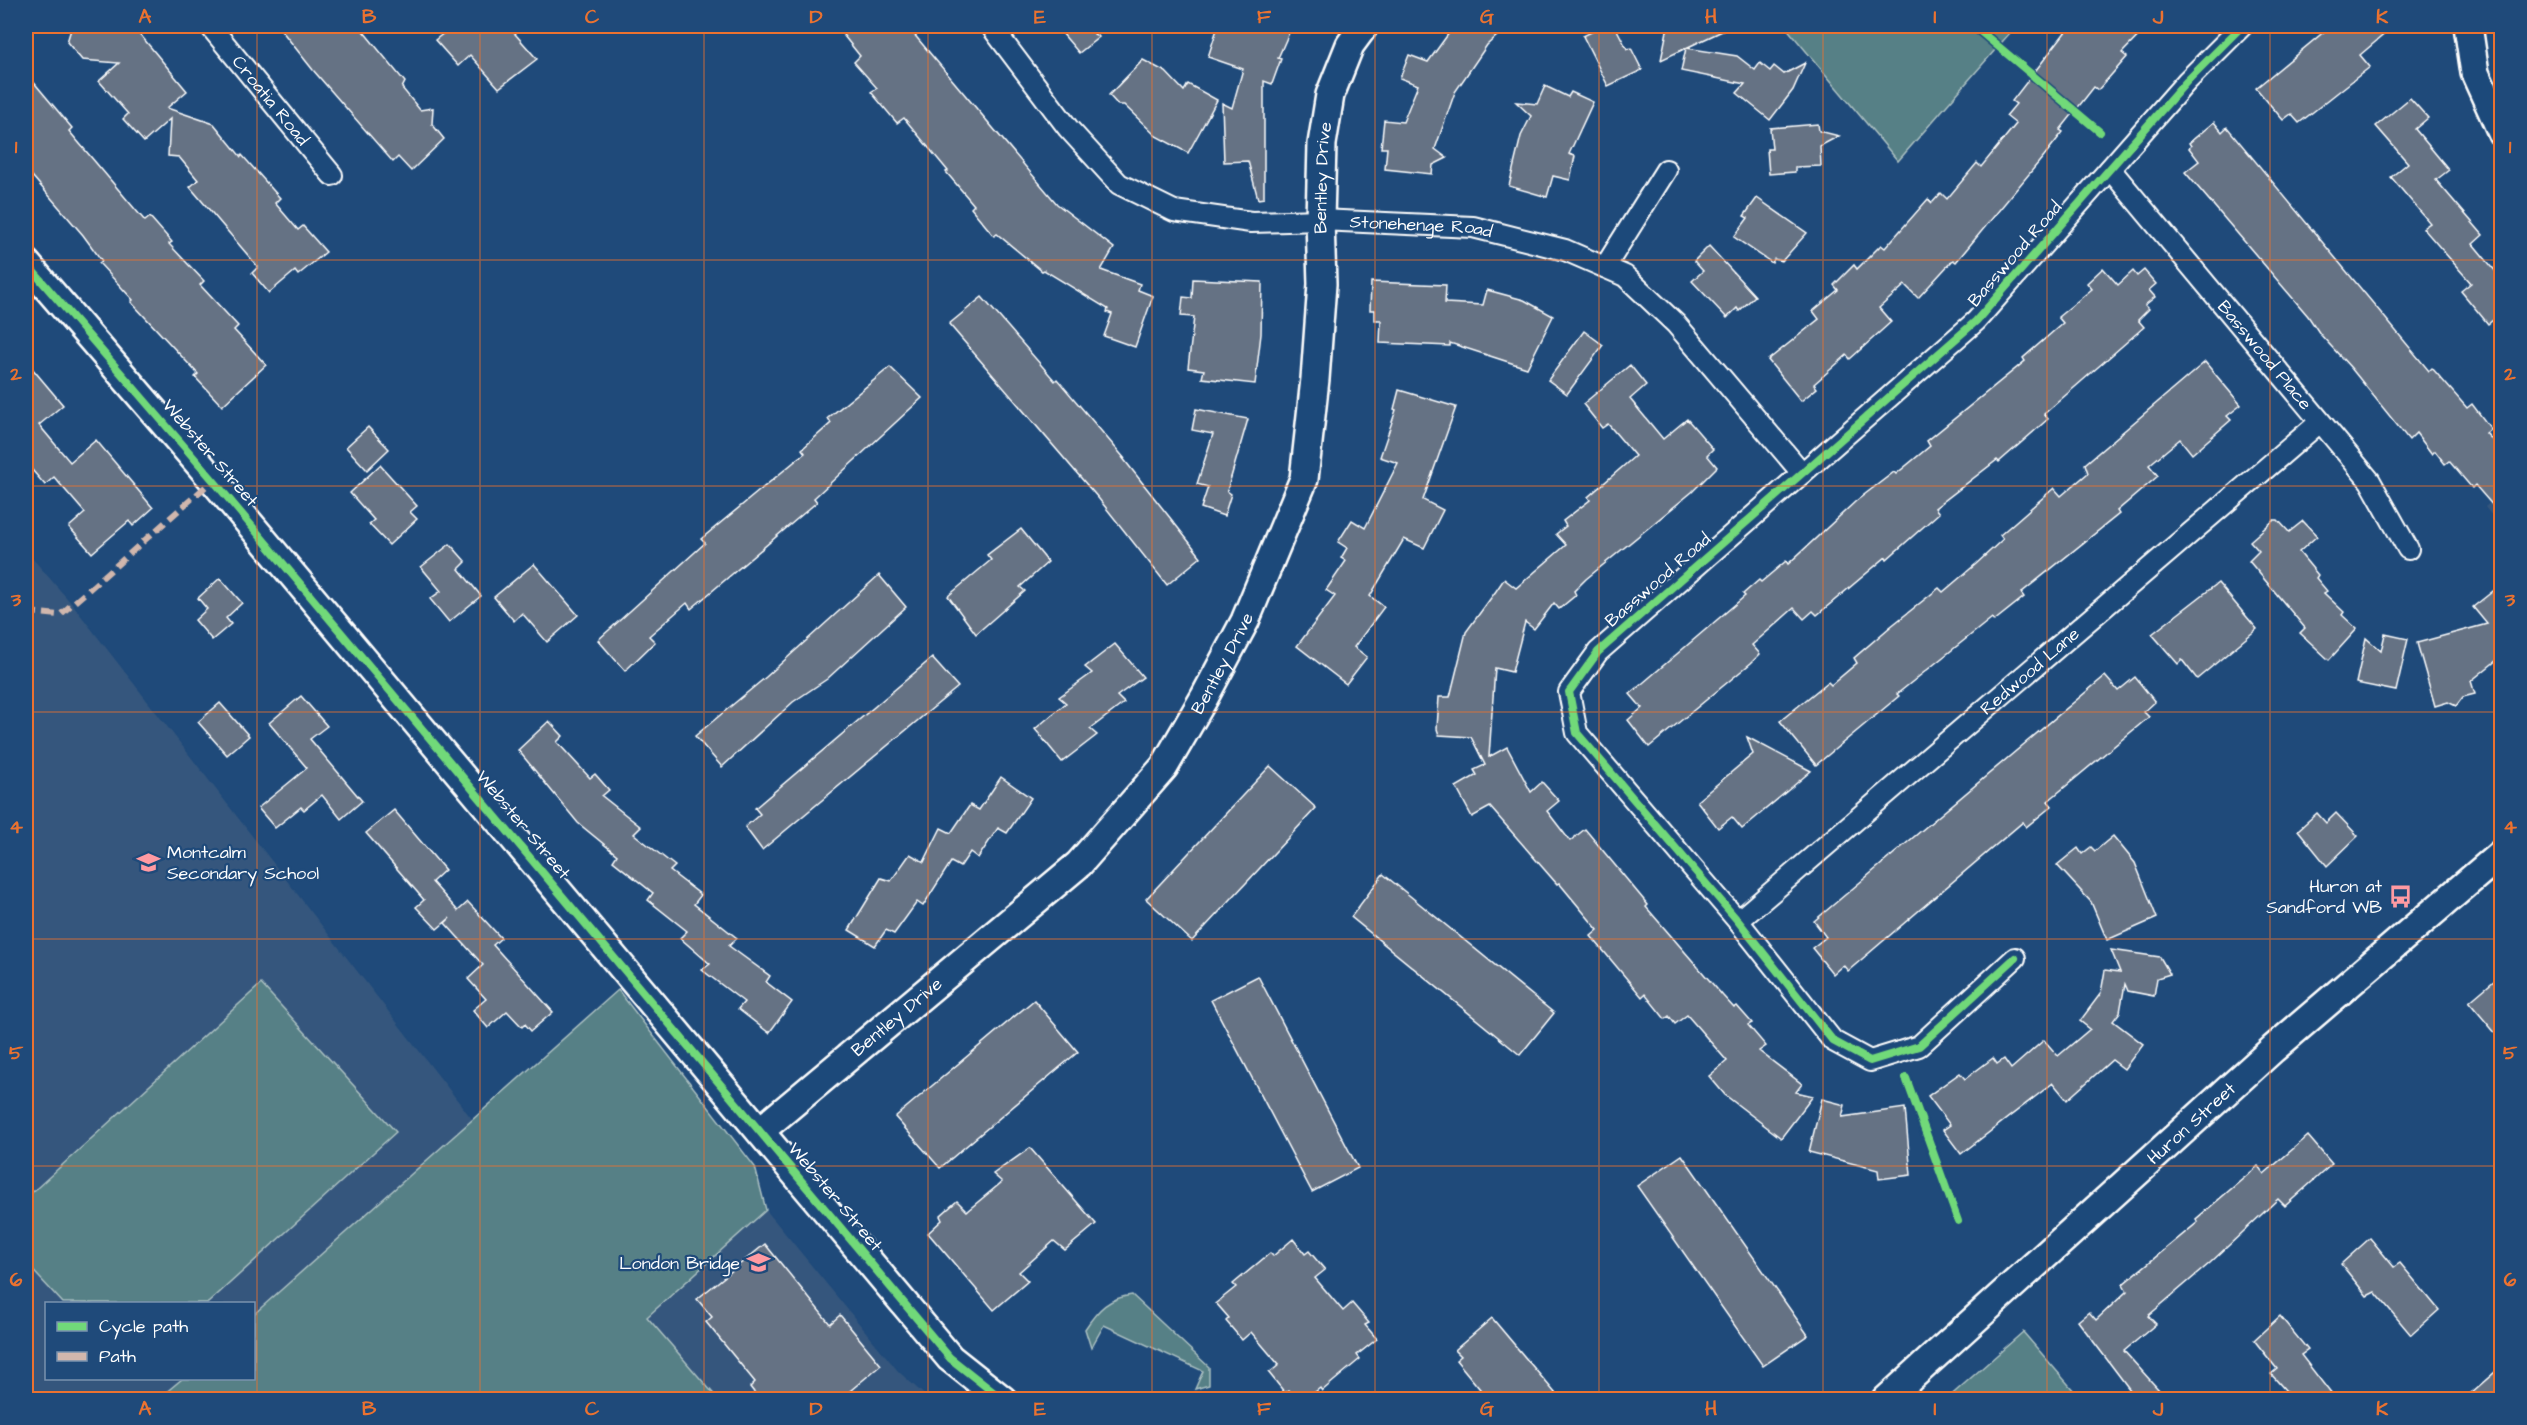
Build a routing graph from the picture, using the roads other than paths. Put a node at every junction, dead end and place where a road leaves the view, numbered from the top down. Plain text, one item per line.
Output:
1 (210, 26) edge
2 (990, 26) edge
3 (1364, 26) edge
4 (2242, 26) edge
5 (2468, 26) edge
6 (2502, 133) edge
7 (2110, 169) junction
8 (1666, 170) dead end
9 (332, 175) dead end
10 (1320, 220) junction
11 (26, 263) edge
12 (1605, 267) junction
13 (2320, 422) junction
14 (1802, 473) junction
15 (2408, 549) dead end
16 (2502, 853) edge
17 (1738, 921) junction
18 (2016, 958) dead end
19 (760, 1131) junction
20 (1003, 1400) edge
21 (1886, 1400) edge

1 - 9 street, Croatia Road
2 - 10 street, Stonehenge Road
3 - 10 street, Bentley Drive
4 - 7 street, Basswood Road
5 - 6 street
7 - 13 street, Basswood Place
7 - 14 street, Basswood Road
8 - 12 street
10 - 12 street, Stonehenge Road
10 - 19 street, Bentley Drive
11 - 19 street, Webster Street
12 - 14 street, Stonehenge Road
13 - 15 street, Basswood Place
13 - 17 street, Redwood Lane
14 - 17 street, Basswood Road
16 - 21 street, Huron Street
17 - 18 street, Basswood Road
19 - 20 street, Webster Street

